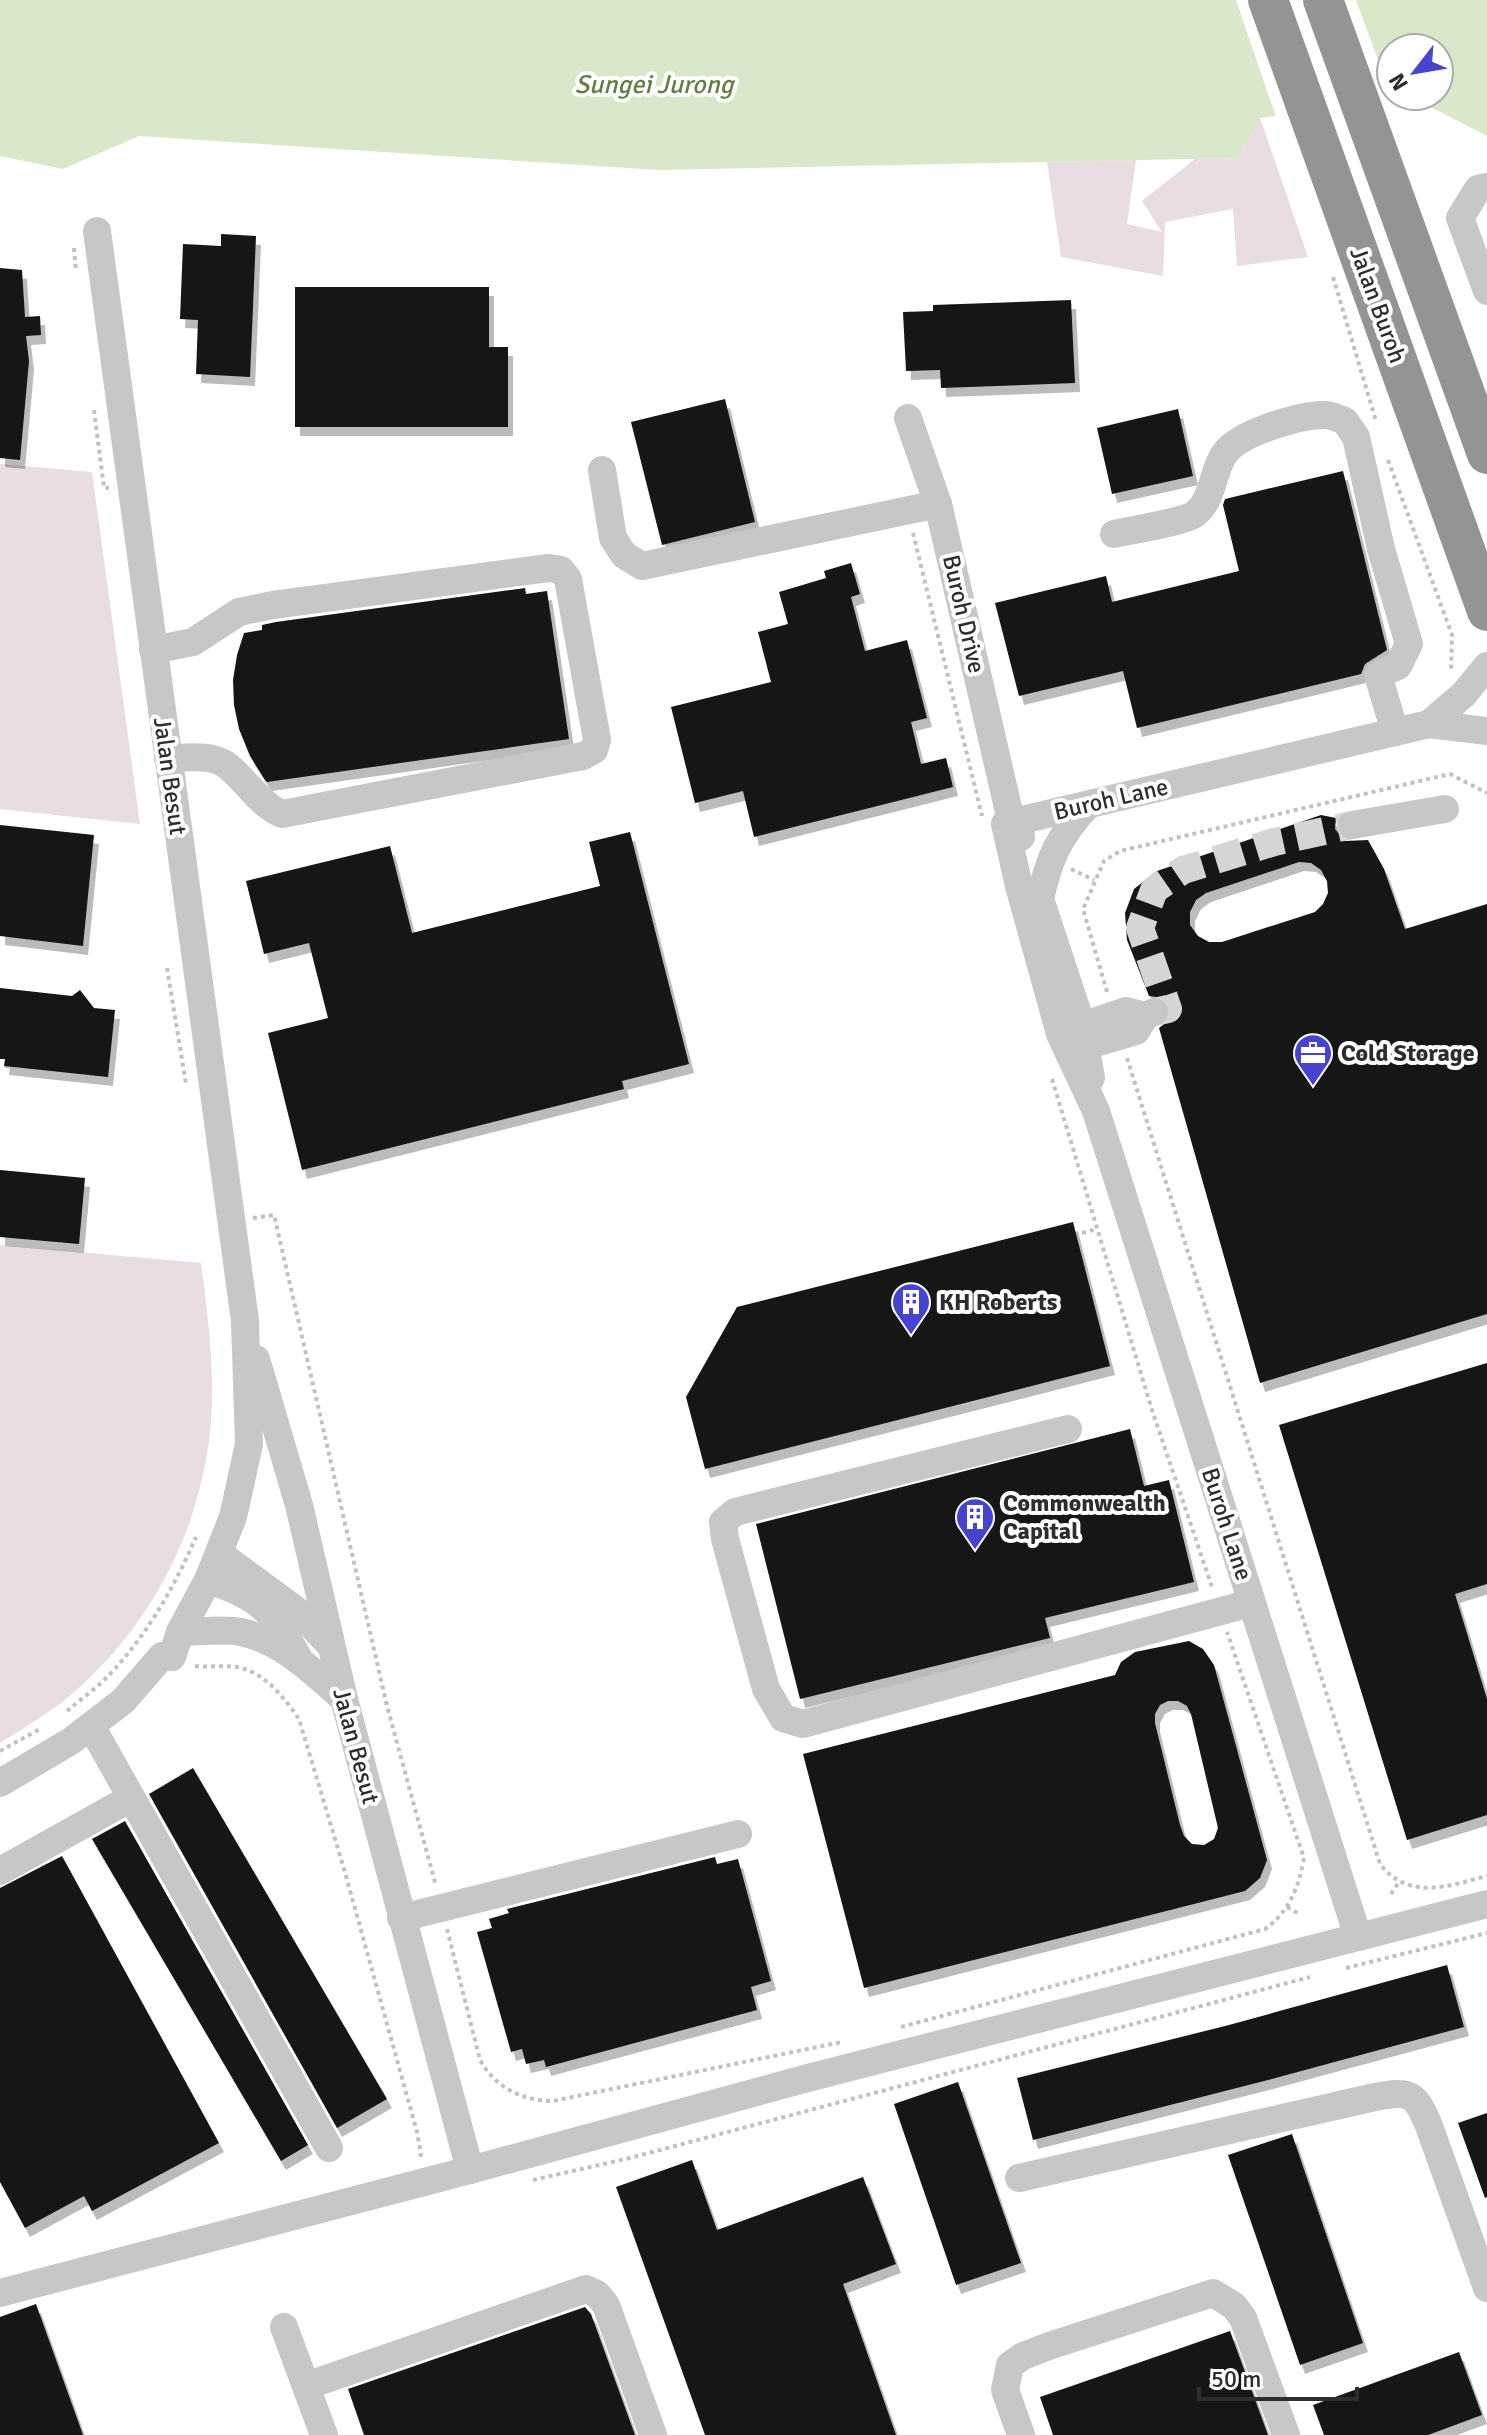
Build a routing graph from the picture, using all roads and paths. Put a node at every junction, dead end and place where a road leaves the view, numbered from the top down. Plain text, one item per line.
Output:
1 (1268, 0) edge
2 (1323, 0) edge
3 (1487, 187) edge
4 (97, 231) dead end
5 (1329, 265) dead end
6 (1487, 291) edge
7 (908, 418) dead end
8 (1380, 433) dead end
9 (1385, 448) dead end
10 (1487, 454) edge
11 (602, 470) dead end
12 (938, 504) junction
13 (907, 511) junction
14 (1114, 534) dead end
15 (1487, 611) edge
16 (153, 650) junction
17 (1487, 666) edge
18 (1451, 678) dead end
19 (1429, 724) junction
20 (1487, 731) edge
21 (1395, 732) junction
22 (168, 758) junction
23 (1487, 793) edge
24 (1088, 805) junction
25 (1445, 809) dead end
26 (1004, 820) junction
27 (1352, 825) tunnel mouth
28 (1040, 899) junction
29 (1150, 1014) dead end
30 (1117, 1025) junction
31 (1076, 1035) junction
32 (1049, 1071) dead end
33 (231, 1221) junction
34 (1097, 1229) junction
35 (1082, 1233) dead end
36 (245, 1321) junction
37 (1068, 1429) dead end
38 (198, 1534) dead end
39 (220, 1554) junction
40 (208, 1580) junction
41 (1251, 1603) junction
42 (1220, 1610) junction
43 (180, 1632) junction
44 (331, 1646) junction
45 (301, 1661) junction
46 (344, 1699) junction
47 (58, 1718) dead end
48 (46, 1725) dead end
49 (91, 1726) junction
50 (0, 1751) edge
51 (0, 1783) edge
52 (131, 1798) junction
53 (738, 1834) dead end
54 (0, 1871) edge
55 (1487, 1876) edge
56 (1399, 1882) junction
57 (1391, 1894) dead end
58 (1487, 1904) edge
59 (1287, 1907) junction
60 (442, 1908) junction
61 (1301, 1915) dead end
62 (401, 1918) junction
63 (1487, 1933) edge
64 (1358, 1937) junction
65 (1346, 1968) dead end
66 (1316, 1975) dead end
67 (887, 2031) dead end
68 (842, 2042) dead end
69 (329, 2148) dead end
70 (470, 2170) junction
71 (1019, 2178) dead end
72 (533, 2180) dead end
73 (1487, 2288) edge
74 (0, 2293) edge
75 (284, 2327) dead end
76 (306, 2386) junction
77 (324, 2435) edge
78 (653, 2435) edge
79 (1021, 2435) edge
80 (1286, 2435) edge

1 - 15 highway, Jalan Buroh
2 - 10 highway
3 - 6 street
4 - 16 street, Jalan Besut
5 - 8 path
7 - 12 street, Buroh Drive
9 - 18 path
11 - 13 street
12 - 13 street
12 - 26 street, Buroh Drive
13 - 26 path
14 - 21 street
16 - 22 street, Jalan Besut
16 - 22 street
17 - 19 street, Buroh Lane
19 - 20 street, Buroh Lane
19 - 21 street, Buroh Lane
21 - 24 street, Buroh Lane
22 - 33 street, Jalan Besut
23 - 30 path
24 - 26 street, Buroh Lane
24 - 28 street
25 - 27 street
26 - 28 street, Buroh Drive
26 - 31 street
28 - 31 street
29 - 30 street
30 - 31 street
30 - 56 path
31 - 41 street, Buroh Lane
32 - 34 path
33 - 36 street, Jalan Besut
33 - 60 path
34 - 35 path
34 - 42 path
36 - 39 street, Jalan Besut
36 - 44 street, Jalan Besut
37 - 42 street
38 - 47 path
39 - 40 street, Jalan Besut
39 - 44 street
40 - 43 street, Jalan Besut
40 - 45 street
41 - 42 street
41 - 64 street, Buroh Lane
42 - 59 path
43 - 45 street
43 - 49 street, Jalan Besut
44 - 46 street, Jalan Besut
45 - 46 street
46 - 62 street, Jalan Besut
48 - 50 path
49 - 51 street, Jalan Besut
49 - 52 street
52 - 54 street
52 - 69 street
53 - 60 street
55 - 56 path
56 - 57 path
58 - 64 street
59 - 61 path
59 - 67 path
60 - 62 street
60 - 68 path
62 - 70 street, Jalan Besut
63 - 65 path
64 - 70 street
66 - 72 path
70 - 74 street
71 - 73 street
75 - 76 street
76 - 77 street
76 - 78 street
79 - 80 street

